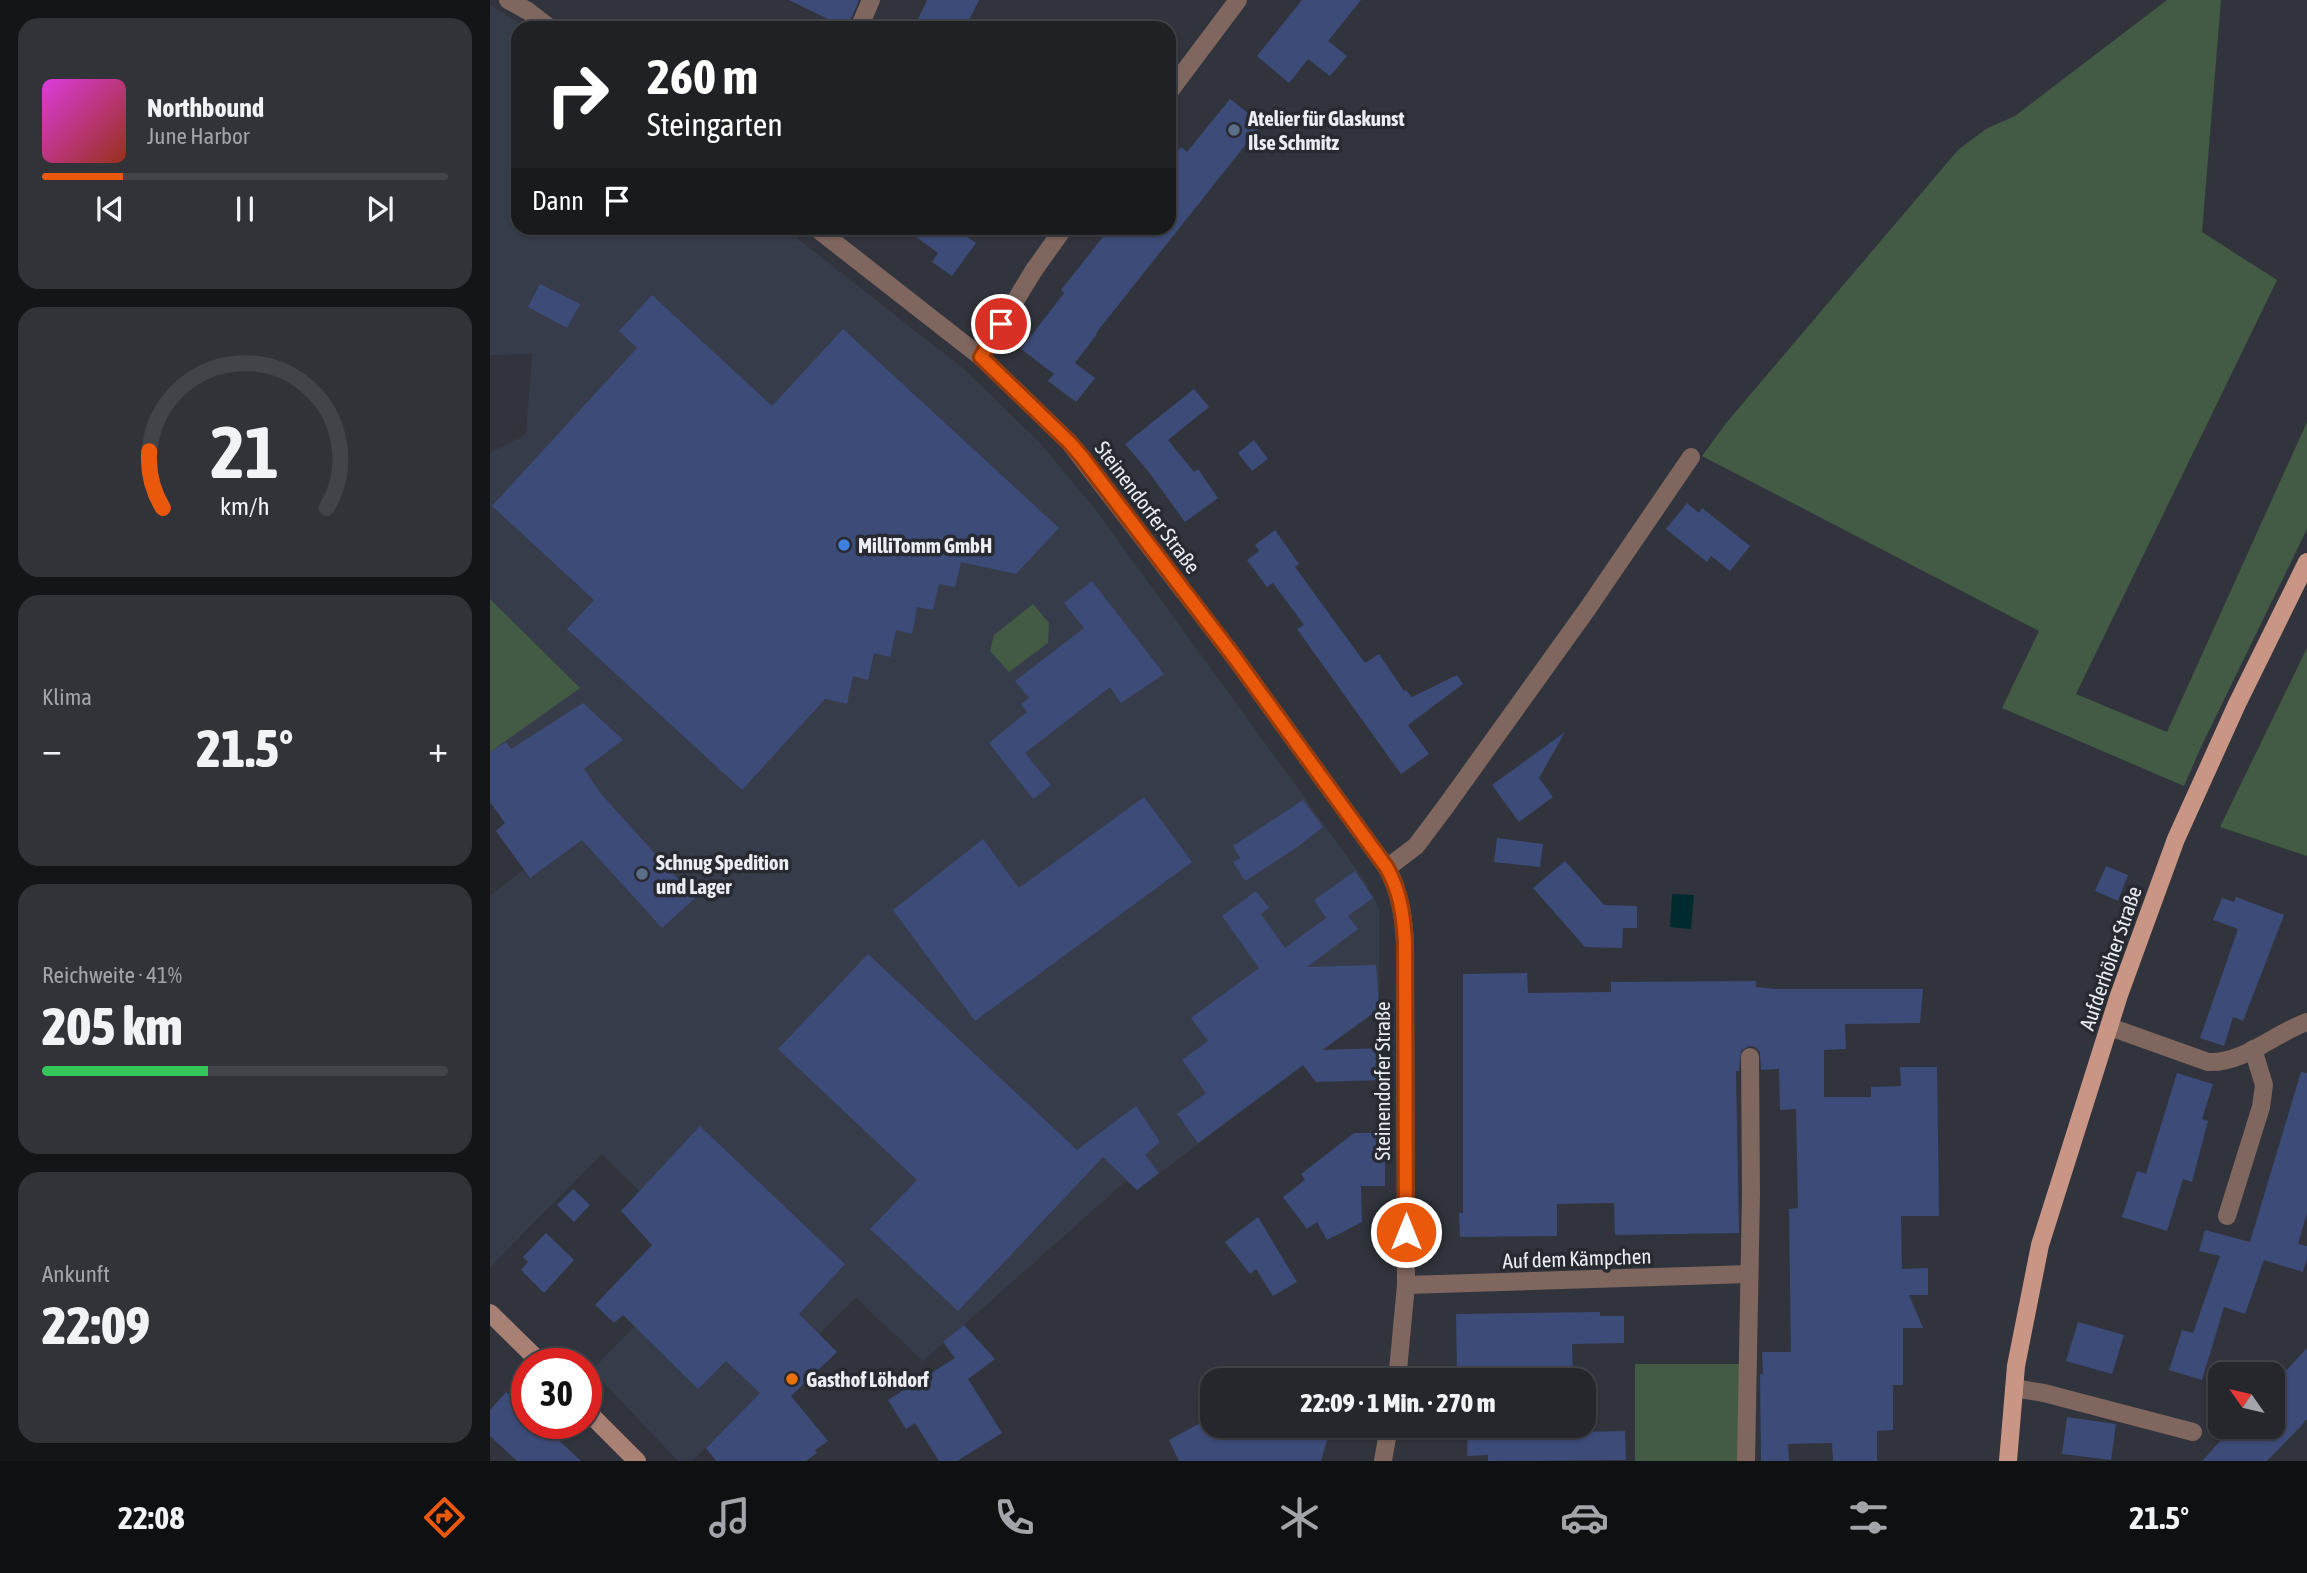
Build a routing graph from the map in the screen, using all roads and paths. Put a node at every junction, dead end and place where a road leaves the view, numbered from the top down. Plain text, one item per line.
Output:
1 (508, 0) edge
2 (871, 0) edge
3 (1238, 0) edge
4 (541, 21) edge
5 (862, 21) edge
6 (1176, 83) edge
7 (825, 235) edge
8 (1059, 235) edge
9 (981, 357) junction
10 (1691, 457) dead end
11 (2307, 562) edge
12 (1387, 868) junction
13 (2307, 1021) edge
14 (2110, 1027) junction
15 (2253, 1049) junction
16 (1751, 1057) dead end
17 (2227, 1216) dead end
18 (1749, 1274) junction
19 (1406, 1285) junction
20 (490, 1313) edge
21 (526, 1348) edge
22 (1398, 1368) edge
23 (2014, 1388) junction
24 (602, 1428) edge
25 (2193, 1432) dead end
26 (1387, 1438) edge
27 (628, 1458) edge
28 (1383, 1461) edge
29 (1745, 1461) edge
30 (2008, 1461) edge

1 - 4 street
2 - 5 street
3 - 6 street
7 - 9 street, Steinendorfer Straße
8 - 9 street
9 - 12 street, Steinendorfer Straße
10 - 12 street
11 - 14 main road, Aufderhöher Straße
12 - 19 street, Steinendorfer Straße
13 - 15 street
14 - 15 street
14 - 23 main road, Aufderhöher Straße
15 - 17 street
16 - 18 street
18 - 19 street, Auf dem Kämpchen
18 - 29 street
19 - 22 street, Steinendorfer Straße
20 - 21 main road
23 - 25 street
23 - 30 main road, Aufderhöher Straße
24 - 27 main road
26 - 28 street

